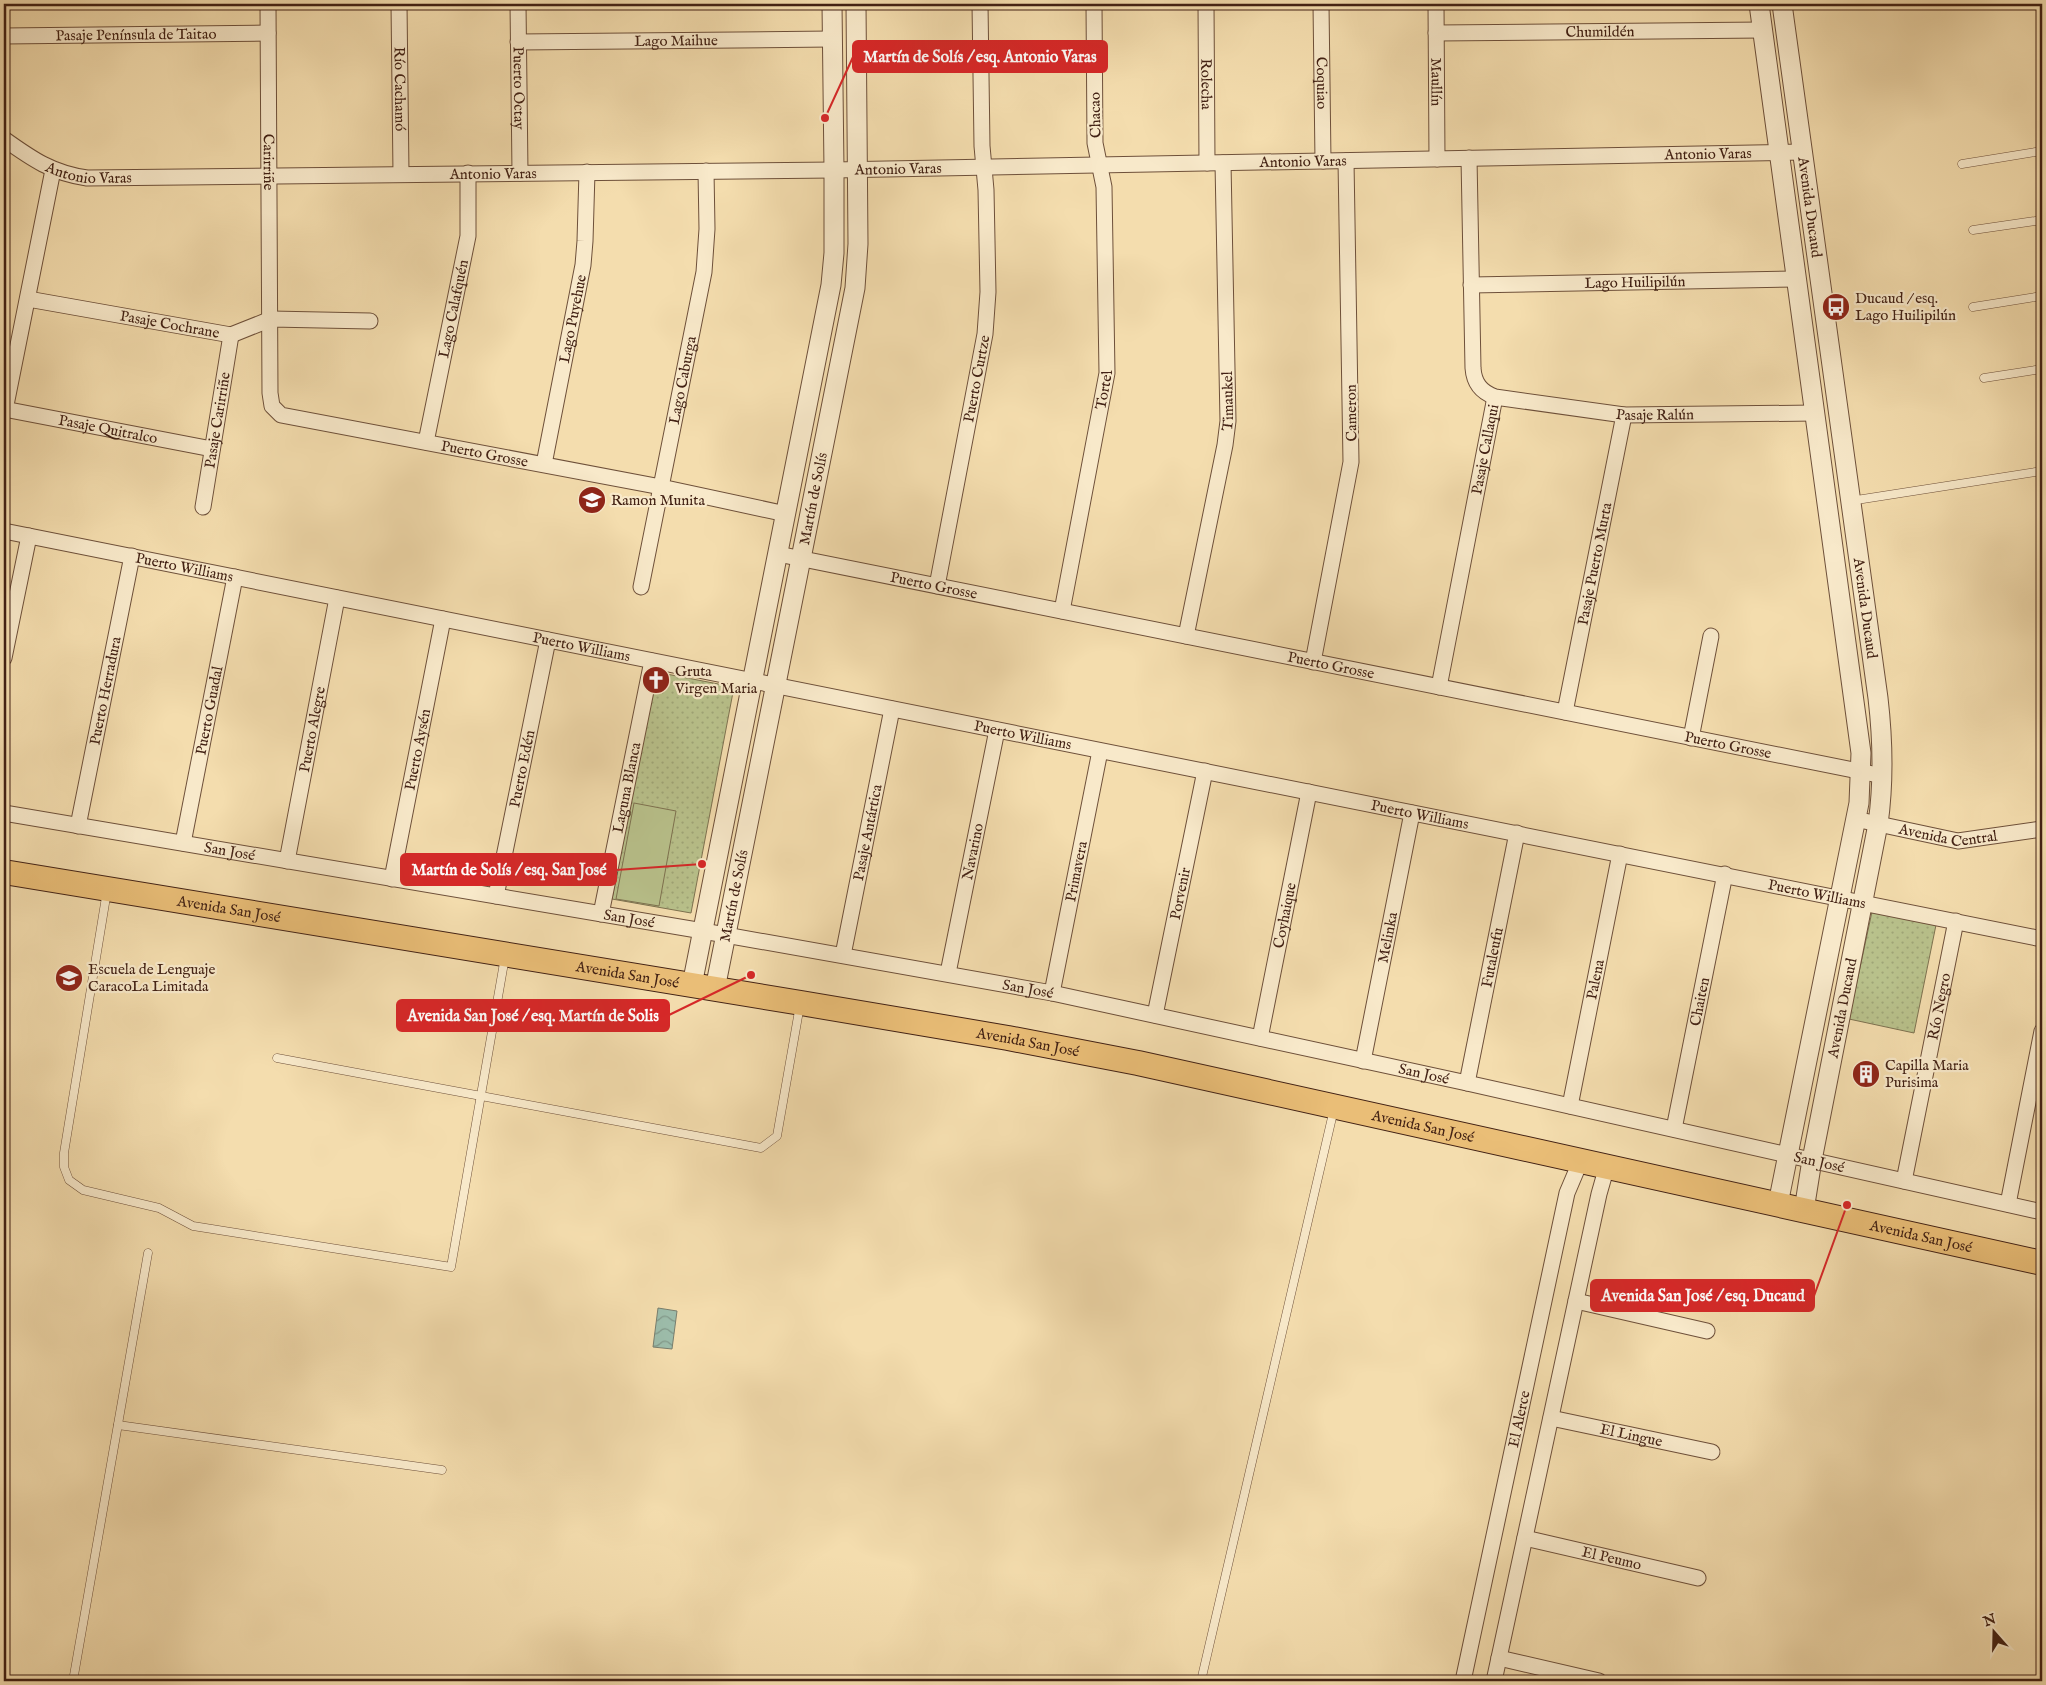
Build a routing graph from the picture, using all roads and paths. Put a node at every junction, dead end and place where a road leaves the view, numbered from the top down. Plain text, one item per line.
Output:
1 (268, 4) edge
2 (399, 4) edge
3 (518, 4) edge
4 (832, 4) edge
5 (856, 4) edge
6 (980, 4) edge
7 (1094, 4) edge
8 (1206, 4) edge
9 (1321, 4) edge
10 (1436, 4) edge
11 (1759, 4) edge
12 (1782, 4) edge
13 (1763, 30) junction
14 (268, 33) junction
15 (1436, 34) junction
16 (4, 36) edge
17 (832, 39) junction
18 (518, 42) junction
19 (4, 139) edge
20 (2042, 151) edge
21 (1779, 152) junction
22 (1802, 152) junction
23 (1469, 158) junction
24 (1437, 159) junction
25 (1346, 160) junction
26 (1323, 161) junction
27 (1207, 163) junction
28 (1223, 163) junction
29 (1962, 164) dead end
30 (1100, 165) junction
31 (984, 167) junction
32 (52, 170) junction
33 (834, 170) junction
34 (858, 170) junction
35 (706, 171) junction
36 (587, 172) junction
37 (468, 173) junction
38 (520, 173) junction
39 (269, 174) junction
40 (401, 174) junction
41 (2042, 220) edge
42 (1973, 230) dead end
43 (1797, 279) junction
44 (1471, 285) junction
45 (2042, 296) edge
46 (28, 299) junction
47 (1973, 307) dead end
48 (271, 318) junction
49 (370, 321) dead end
50 (231, 335) junction
51 (2042, 369) edge
52 (1984, 378) dead end
53 (1495, 397) junction
54 (5, 409) edge
55 (1815, 413) junction
56 (1624, 415) junction
57 (426, 442) junction
58 (212, 449) junction
59 (544, 464) junction
60 (2042, 472) edge
61 (661, 487) junction
62 (1850, 501) junction
63 (202, 507) dead end
64 (786, 514) junction
65 (4, 531) edge
66 (29, 536) junction
67 (778, 554) junction
68 (132, 556) junction
69 (801, 559) junction
70 (235, 577) junction
71 (937, 586) junction
72 (641, 587) dead end
73 (337, 598) junction
74 (1062, 611) junction
75 (443, 619) junction
76 (1186, 636) junction
77 (1711, 636) dead end
78 (548, 640) junction
79 (4, 658) edge
80 (652, 661) junction
81 (1312, 662) junction
82 (752, 682) junction
83 (775, 686) junction
84 (1439, 687) junction
85 (892, 709) junction
86 (1565, 712) junction
87 (997, 730) junction
88 (1691, 738) junction
89 (1100, 751) junction
90 (1205, 771) junction
91 (1861, 772) junction
92 (1883, 776) junction
93 (1309, 792) junction
94 (4, 813) edge
95 (1412, 813) junction
96 (1855, 818) junction
97 (1878, 824) junction
98 (78, 826) junction
99 (2042, 829) edge
100 (1517, 833) junction
101 (183, 843) junction
102 (1620, 854) junction
103 (287, 861) junction
104 (4, 872) edge
105 (1725, 874) junction
106 (392, 879) junction
107 (107, 889) junction
108 (496, 896) junction
109 (1840, 897) junction
110 (1863, 902) junction
111 (601, 914) junction
112 (1956, 921) junction
113 (703, 931) junction
114 (726, 935) junction
115 (2042, 939) edge
116 (505, 955) junction
117 (843, 955) junction
118 (948, 974) junction
119 (703, 987) junction
120 (1052, 993) junction
121 (801, 1003) junction
122 (1155, 1015) junction
123 (2042, 1031) edge
124 (1260, 1038) junction
125 (277, 1058) dead end
126 (1363, 1061) junction
127 (1467, 1083) junction
128 (481, 1096) junction
129 (1335, 1106) junction
130 (1570, 1106) junction
131 (1674, 1129) junction
132 (1787, 1154) junction
133 (1581, 1160) junction
134 (1812, 1160) junction
135 (1607, 1166) junction
136 (1904, 1180) junction
137 (1778, 1204) junction
138 (2008, 1204) junction
139 (1804, 1210) junction
140 (2042, 1212) edge
141 (148, 1253) dead end
142 (2042, 1262) edge
143 (1576, 1301) junction
144 (1707, 1331) dead end
145 (1551, 1418) junction
146 (118, 1425) junction
147 (1712, 1452) dead end
148 (442, 1470) dead end
149 (1525, 1538) junction
150 (1698, 1578) dead end
151 (1499, 1658) junction
152 (73, 1681) edge
153 (1201, 1681) edge
154 (1463, 1681) edge
155 (1494, 1681) edge
156 (1599, 1681) edge

1 - 14 street, Carirriñe
2 - 40 street, Río Cachamó
3 - 18 street, Puerto Octay
4 - 17 street, Martín de Solís
5 - 34 street, Martín de Solís
6 - 31 street, Puerto Curtze
7 - 30 street, Chacao
8 - 27 street, Rolecha
9 - 26 street, Coquiao
10 - 15 street, Maullín
11 - 13 street, Avenida Ducaud
12 - 22 street, Avenida Ducaud
13 - 15 street, Chumildén
13 - 21 street, Avenida Ducaud
14 - 16 street, Pasaje Península de Taitao
14 - 39 street, Carirriñe
15 - 24 street, Maullín
17 - 18 street, Lago Maihue
17 - 33 street, Martín de Solís
18 - 38 street, Puerto Octay
19 - 32 street, Antonio Varas
20 - 29 lane
21 - 22 street, Antonio Varas
21 - 23 street, Antonio Varas
21 - 43 street, Avenida Ducaud
22 - 62 street, Avenida Ducaud
23 - 24 street, Antonio Varas
23 - 44 street, Pasaje Callaqui
24 - 25 street, Antonio Varas
25 - 26 street, Antonio Varas
25 - 81 street, Cameron
26 - 28 street, Antonio Varas
27 - 28 street, Antonio Varas
27 - 30 street, Antonio Varas
28 - 76 street, Timaukel
30 - 31 street, Antonio Varas
30 - 74 street, Tortel
31 - 34 street, Antonio Varas
31 - 71 street, Puerto Curtze
32 - 39 street, Antonio Varas
32 - 46 street
33 - 34 street, Antonio Varas
33 - 35 street, Antonio Varas
33 - 64 street, Martín de Solís
34 - 69 street, Martín de Solís
35 - 36 street, Antonio Varas
35 - 61 street, Lago Caburga
36 - 38 street, Antonio Varas
36 - 59 street, Lago Puyehue
37 - 38 street, Antonio Varas
37 - 40 street, Antonio Varas
37 - 57 street, Lago Calafquén
39 - 40 street, Antonio Varas
39 - 48 street, Carirriñe
41 - 42 lane
43 - 44 street, Lago Huilipilún
43 - 55 street, Avenida Ducaud
44 - 53 street, Pasaje Callaqui
45 - 47 lane
46 - 50 street, Pasaje Cochrane
46 - 54 street
48 - 49 street, Pasaje Cochrane
48 - 50 street, Pasaje Cochrane
48 - 57 street, Puerto Grosse
50 - 58 street, Pasaje Carirriñe
51 - 52 lane
53 - 56 street, Pasaje Ralún
53 - 84 street, Pasaje Callaqui
54 - 58 street, Pasaje Quitralco
55 - 56 street, Pasaje Ralún
55 - 91 street, Avenida Ducaud
56 - 86 street, Pasaje Puerto Murta
57 - 59 street, Puerto Grosse
58 - 63 street, Pasaje Carirriñe
59 - 61 street, Puerto Grosse
60 - 62 lane
61 - 64 street, Puerto Grosse
61 - 72 street, Lago Caburga
62 - 92 street, Avenida Ducaud
64 - 67 street, Martín de Solís
65 - 66 street, Puerto Williams
66 - 68 street, Puerto Williams
66 - 79 street
67 - 69 street, Puerto Grosse
67 - 82 street, Martín de Solís
68 - 70 street, Puerto Williams
68 - 98 street, Puerto Herradura
69 - 71 street, Puerto Grosse
69 - 83 street, Martín de Solís
70 - 73 street, Puerto Williams
70 - 101 street, Puerto Guadal
71 - 74 street, Puerto Grosse
73 - 75 street, Puerto Williams
73 - 103 street, Puerto Alegre
74 - 76 street, Puerto Grosse
75 - 78 street, Puerto Williams
75 - 106 street, Puerto Aysén
76 - 81 street, Puerto Grosse
77 - 88 street
78 - 80 street, Puerto Williams
78 - 108 street, Puerto Edén
80 - 82 street, Puerto Williams
80 - 111 street, Laguna Blanca
81 - 84 street, Puerto Grosse
82 - 83 street, Puerto Williams
82 - 113 street, Martín de Solís
83 - 85 street, Puerto Williams
83 - 114 street, Martín de Solís
84 - 86 street, Puerto Grosse
85 - 87 street, Puerto Williams
85 - 117 street, Pasaje Antártica
86 - 88 street, Puerto Grosse
87 - 89 street, Puerto Williams
87 - 118 street, Navarino
88 - 91 street, Puerto Grosse
89 - 90 street, Puerto Williams
89 - 120 street, Primavera
90 - 93 street, Puerto Williams
90 - 122 street, Porvenir
91 - 92 street, Puerto Grosse
91 - 96 street, Avenida Ducaud
92 - 97 street, Avenida Ducaud
93 - 95 street, Puerto Williams
93 - 124 street, Coyhaique
94 - 98 street, San José
95 - 100 street, Puerto Williams
95 - 126 street, Melinka
96 - 97 street, Avenida Central
96 - 109 street, Avenida Ducaud
97 - 99 street, Avenida Central
97 - 110 street, Avenida Ducaud
98 - 101 street, San José
100 - 102 street, Puerto Williams
100 - 127 street, Futaleufu
101 - 103 street, San José
102 - 105 street, Puerto Williams
102 - 130 street, Palena
103 - 106 street, San José
104 - 107 main road, Avenida San José
105 - 109 street, Puerto Williams
105 - 131 street, Chaiten
106 - 108 street, San José
107 - 116 main road, Avenida San José
107 - 128 lane
108 - 111 street, San José
109 - 110 street, Puerto Williams
109 - 132 street, Avenida Ducaud
110 - 112 street, Puerto Williams
110 - 134 street, Avenida Ducaud
111 - 113 street, San José
112 - 115 street, Puerto Williams
112 - 136 street, Río Negro
113 - 114 street, San José
113 - 119 street, Martín de Solís
114 - 117 street, San José
114 - 119 street, Martín de Solís
116 - 119 main road, Avenida San José
116 - 128 lane
117 - 118 street, San José
118 - 120 street, San José
119 - 121 main road, Avenida San José
120 - 122 street, San José
121 - 128 lane
121 - 129 main road, Avenida San José
122 - 124 street, San José
123 - 138 street
124 - 126 street, San José
125 - 128 lane
126 - 127 street, San José
127 - 130 street, San José
129 - 133 main road, Avenida San José
129 - 153 lane
130 - 131 street, San José
131 - 132 street, San José
132 - 134 street, San José
132 - 137 street, Avenida Ducaud
133 - 135 main road, Avenida San José
133 - 154 street, El Alerce
134 - 136 street, San José
134 - 139 street, Avenida Ducaud
135 - 137 main road, Avenida San José
135 - 143 street, El Alerce
136 - 138 street, San José
137 - 139 main road, Avenida San José
138 - 140 street, San José
139 - 142 main road, Avenida San José
141 - 146 lane
143 - 144 street
143 - 145 street, El Alerce
145 - 147 street, El Lingue
145 - 149 street, El Alerce
146 - 148 lane
146 - 152 lane
149 - 150 street, El Peumo
149 - 151 street, El Alerce
151 - 155 street, El Alerce
151 - 156 street

